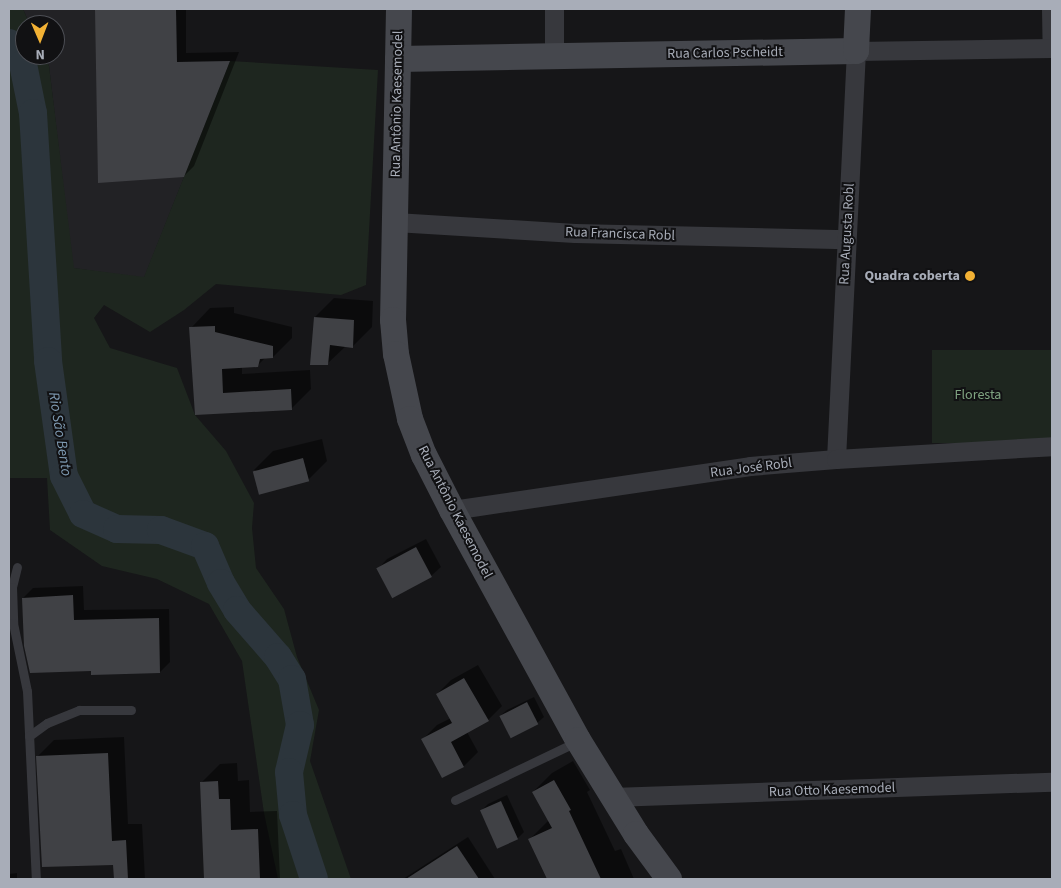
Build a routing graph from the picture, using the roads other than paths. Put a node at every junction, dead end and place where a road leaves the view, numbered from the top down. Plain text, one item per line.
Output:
1 (399, 9) edge
2 (554, 9) edge
3 (858, 9) edge
4 (1051, 9) edge
5 (1052, 48) edge
6 (856, 51) junction
7 (554, 55) junction
8 (398, 59) junction
9 (395, 222) junction
10 (846, 239) junction
11 (1052, 446) edge
12 (836, 459) junction
13 (452, 510) junction
14 (17, 567) dead end
15 (131, 710) dead end
16 (29, 736) junction
17 (578, 740) junction
18 (1052, 782) edge
19 (612, 798) junction
20 (455, 800) dead end
21 (36, 879) edge
22 (669, 879) edge

1 - 8 main road, Rua Antônio Kaesemodel
2 - 7 street
3 - 6 main road, Rua Augusta Robl
4 - 5 street
5 - 6 street, Rua Carlos Pscheidt
6 - 7 main road, Rua Carlos Pscheidt
6 - 10 street, Rua Augusta Robl
7 - 8 main road, Rua Carlos Pscheidt
8 - 9 main road, Rua Antônio Kaesemodel
9 - 10 street, Rua Francisca Robl
9 - 13 main road, Rua Antônio Kaesemodel
10 - 12 street, Rua Augusta Robl
11 - 12 street, Rua José Robl
12 - 13 street, Rua José Robl
13 - 17 main road, Rua Antônio Kaesemodel
14 - 16 lane
15 - 16 lane
16 - 21 lane
17 - 19 main road, Rua Antônio Kaesemodel
17 - 20 lane
18 - 19 street, Rua Otto Kaesemodel
19 - 22 main road, Rua Antônio Kaesemodel

